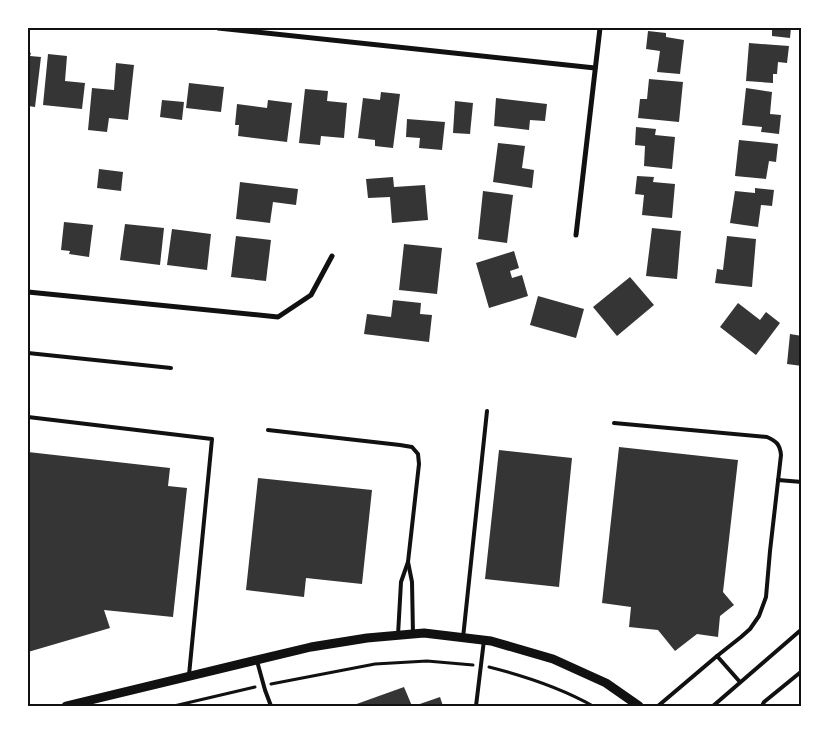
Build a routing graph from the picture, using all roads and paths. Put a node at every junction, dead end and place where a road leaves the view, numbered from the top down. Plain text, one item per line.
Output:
1 (218, 28) edge
2 (600, 28) edge
3 (275, 31) edge
4 (595, 68) junction
5 (576, 235) dead end
6 (332, 256) dead end
7 (28, 292) edge
8 (28, 353) edge
9 (170, 368) dead end
10 (487, 411) dead end
11 (28, 417) edge
12 (614, 423) dead end
13 (268, 430) dead end
14 (778, 480) junction
15 (802, 482) edge
16 (408, 562) junction
17 (802, 629) edge
18 (414, 634) junction
19 (398, 635) junction
20 (463, 638) junction
21 (484, 640) junction
22 (716, 656) junction
23 (256, 660) junction
24 (481, 666) junction
25 (802, 672) edge
26 (189, 677) junction
27 (740, 682) junction
28 (264, 686) junction
29 (88, 704) edge
30 (66, 706) edge
31 (174, 706) edge
32 (271, 706) edge
33 (476, 706) edge
34 (593, 706) edge
35 (639, 706) edge
36 (658, 706) edge
37 (713, 706) edge
38 (762, 706) edge

1 - 3 street
2 - 4 street
3 - 4 street
4 - 5 street
6 - 7 street
8 - 9 lane
10 - 20 lane
11 - 26 lane
12 - 14 lane
13 - 16 lane
14 - 15 lane
14 - 22 lane
16 - 18 lane
16 - 19 lane
17 - 27 lane
18 - 19 street
18 - 20 street
19 - 23 street
20 - 21 street
21 - 24 lane
21 - 35 street
22 - 27 lane
22 - 36 lane
23 - 26 street
23 - 28 lane
24 - 28 path
24 - 33 lane
24 - 34 path
25 - 38 lane
26 - 29 street
27 - 37 lane
28 - 31 path
28 - 32 lane
29 - 30 street

